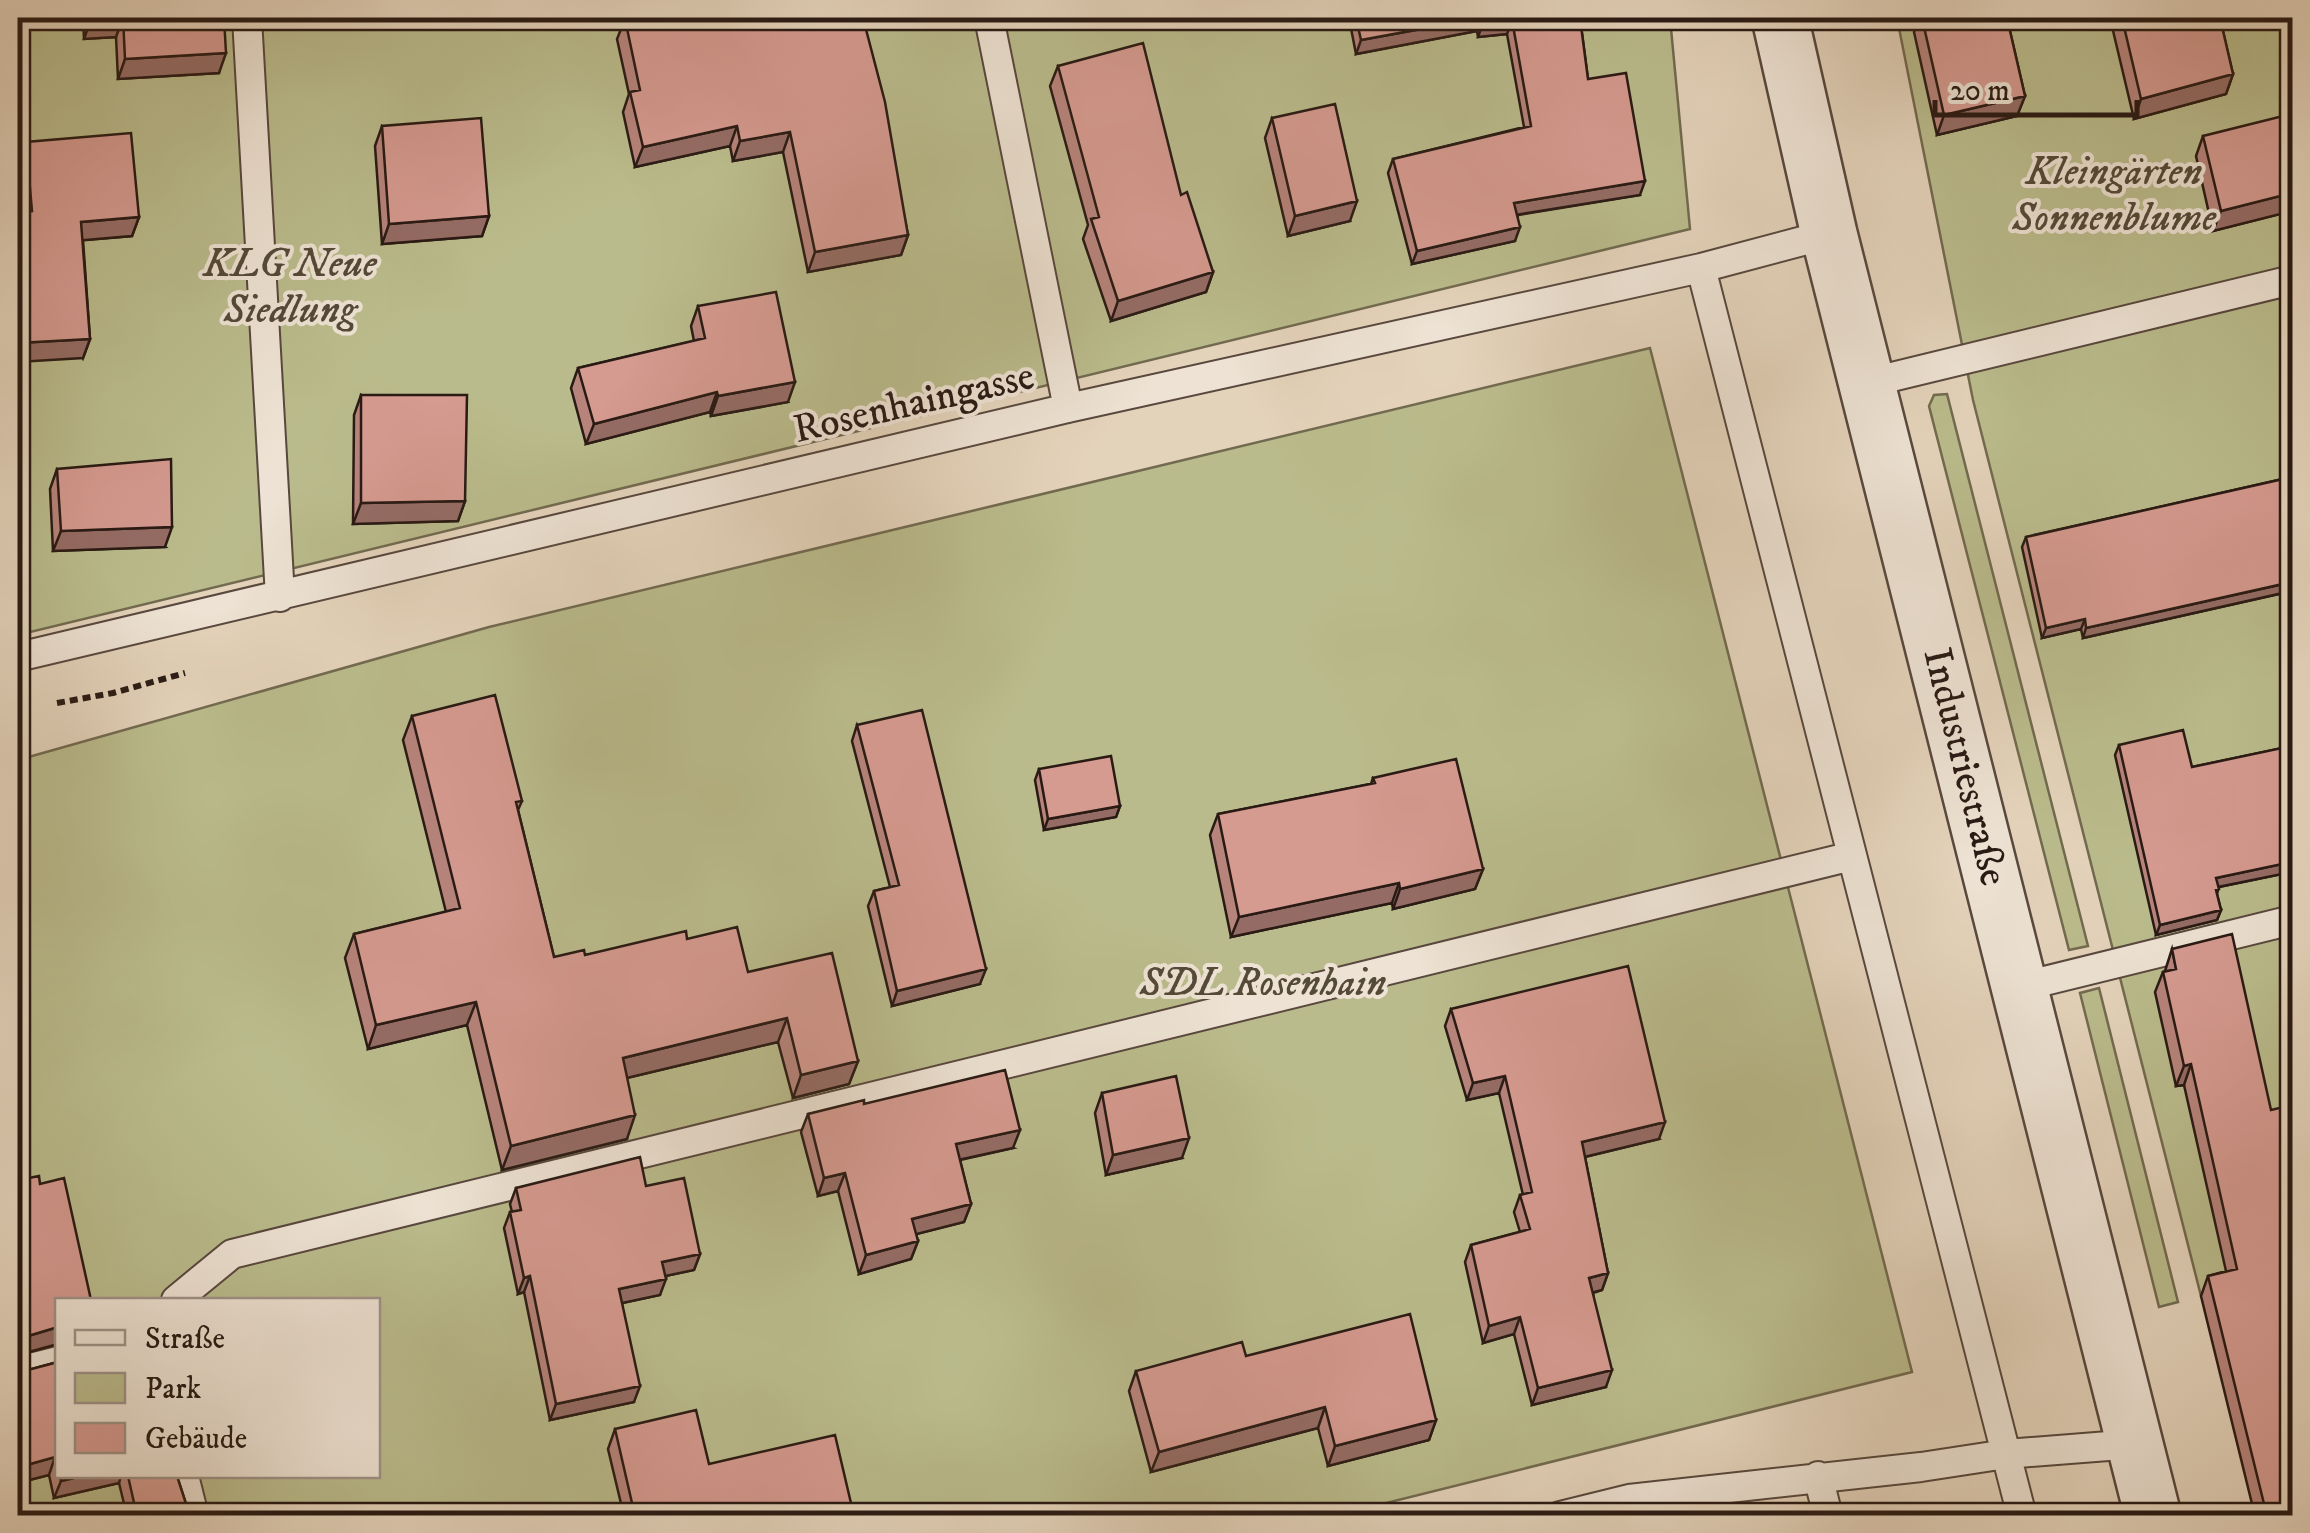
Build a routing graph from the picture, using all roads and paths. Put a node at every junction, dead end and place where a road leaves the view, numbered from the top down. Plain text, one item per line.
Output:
1 (247, 18) edge
2 (989, 18) edge
3 (1780, 18) edge
4 (1830, 234) junction
5 (1701, 268) junction
6 (2292, 280) edge
7 (1867, 383) junction
8 (1068, 408) junction
9 (280, 597) junction
10 (18, 658) edge
11 (1852, 856) junction
12 (2292, 920) edge
13 (2020, 987) junction
14 (178, 1298) edge
15 (55, 1362) edge
16 (18, 1371) edge
17 (2134, 1444) junction
18 (2006, 1454) junction
19 (1818, 1476) junction
20 (184, 1478) edge
21 (194, 1516) edge
22 (1560, 1516) edge
23 (1828, 1516) edge
24 (2022, 1516) edge
25 (2152, 1516) edge

1 - 9 lane
2 - 8 lane
3 - 4 street, Industriestraße
4 - 5 lane, Rosenhaingasse
4 - 7 street, Industriestraße
5 - 8 lane, Rosenhaingasse
5 - 11 lane
6 - 7 lane
7 - 13 street, Industriestraße
8 - 9 lane, Rosenhaingasse
9 - 10 lane, Rosenhaingasse
11 - 14 lane
11 - 18 lane
12 - 13 lane
13 - 17 street, Industriestraße
15 - 16 lane
17 - 18 lane
17 - 25 street, Industriestraße
18 - 19 lane
18 - 24 lane
19 - 22 lane
19 - 23 lane
20 - 21 lane

